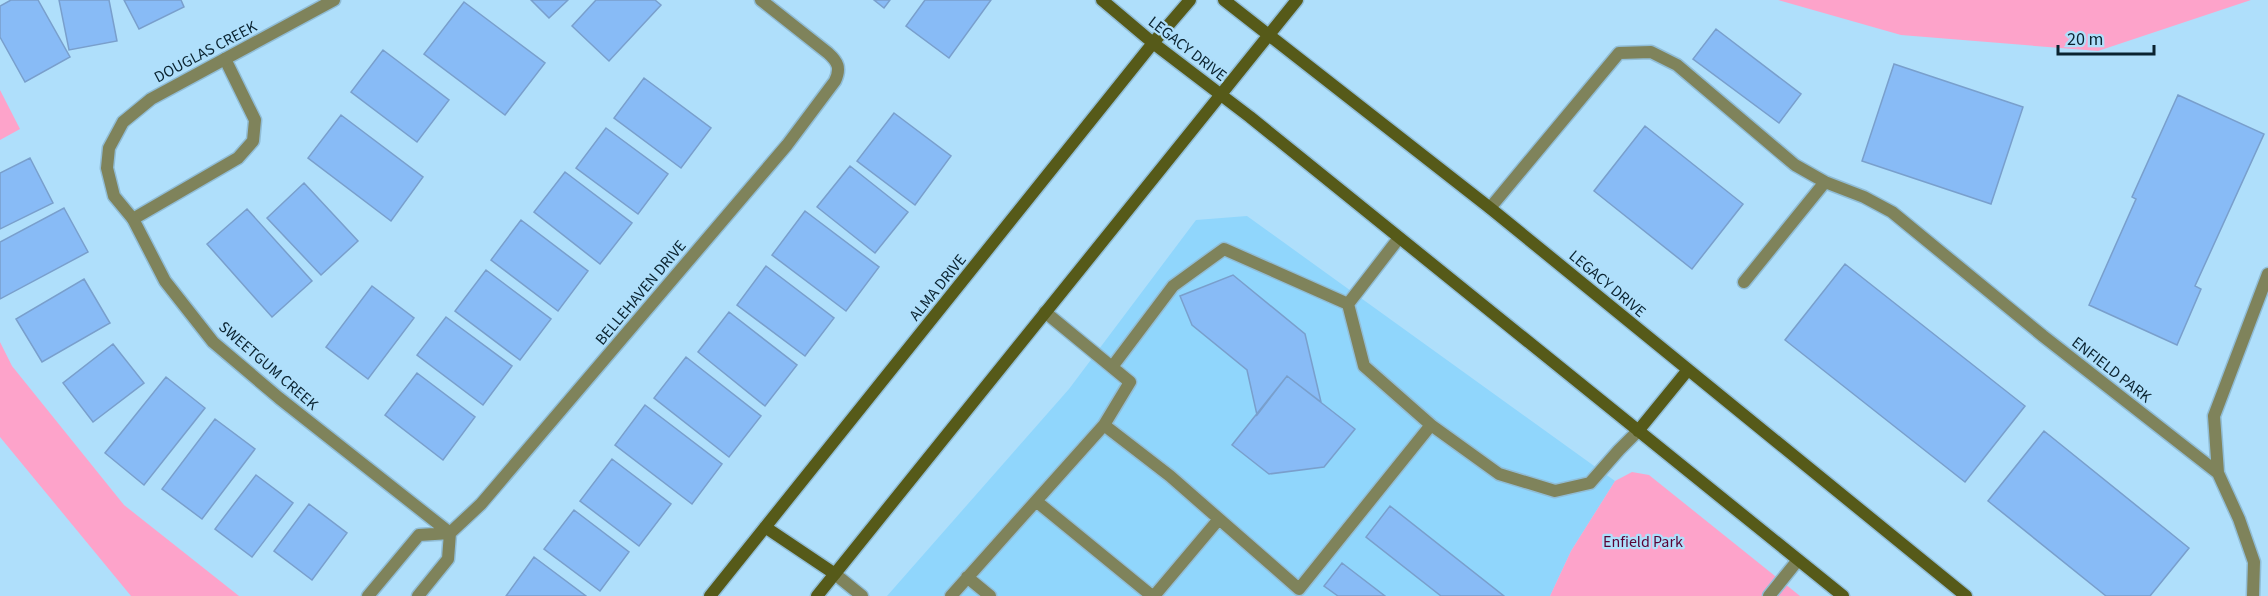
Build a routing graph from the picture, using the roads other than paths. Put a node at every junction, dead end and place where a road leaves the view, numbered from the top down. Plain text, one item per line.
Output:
1 (334, 0) edge
2 (761, 0) edge
3 (1102, 0) edge
4 (1190, 0) edge
5 (1224, 0) edge
6 (1297, 0) edge
7 (1269, 36) junction
8 (1153, 43) junction
9 (225, 58) junction
10 (1220, 93) junction
11 (109, 148) joint
12 (1825, 182) junction
13 (1490, 208) junction
14 (133, 219) junction
15 (1399, 238) junction
16 (2268, 274) edge
17 (1744, 282) dead end
18 (1348, 304) junction
19 (1045, 312) junction
20 (1112, 367) junction
21 (1687, 371) junction
22 (1104, 425) junction
23 (1431, 425) junction
24 (1638, 431) junction
25 (2218, 473) junction
26 (1036, 501) junction
27 (1219, 519) junction
28 (765, 527) junction
29 (450, 533) junction
30 (1798, 560) junction
31 (836, 574) junction
32 (968, 577) junction
33 (1296, 592) edge
34 (368, 596) edge
35 (418, 596) edge
36 (710, 596) edge
37 (818, 596) edge
38 (862, 596) edge
39 (951, 596) edge
40 (990, 596) edge
41 (1153, 596) edge
42 (1769, 596) edge
43 (1843, 596) edge
44 (1966, 596) edge
45 (2253, 596) edge

1 - 9 street, DOUGLAS CREEK
2 - 29 street, BELLEHAVEN DRIVE
3 - 8 main road, LEGACY DRIVE
4 - 8 main road, ALMA DRIVE
5 - 7 main road, LEGACY DRIVE
6 - 7 main road
7 - 10 main road
7 - 13 main road, LEGACY DRIVE
8 - 10 main road, LEGACY DRIVE
8 - 28 main road, ALMA DRIVE
9 - 11 street, DOUGLAS CREEK
9 - 14 street
10 - 15 main road, LEGACY DRIVE
10 - 19 main road
11 - 14 street, SWEETGUM CREEK
12 - 13 street, ENFIELD PARK
12 - 17 street
12 - 25 street, ENFIELD PARK
13 - 21 main road, LEGACY DRIVE
14 - 29 street, SWEETGUM CREEK
15 - 18 street
15 - 24 main road, LEGACY DRIVE
16 - 25 street, ENFIELD PARK
18 - 20 street
18 - 23 street
19 - 20 street
19 - 31 main road
20 - 22 street
21 - 24 main road
21 - 44 main road, LEGACY DRIVE
22 - 26 street
22 - 27 street
23 - 24 street
23 - 33 street
24 - 30 main road, LEGACY DRIVE
25 - 45 street, ENFIELD PARK
26 - 32 street
26 - 41 street
27 - 33 street
27 - 41 street
28 - 31 main road
28 - 36 main road, ALMA DRIVE
29 - 34 street
29 - 35 street
30 - 42 street
30 - 43 main road, LEGACY DRIVE
31 - 37 main road
31 - 38 street
32 - 39 street
32 - 40 street

